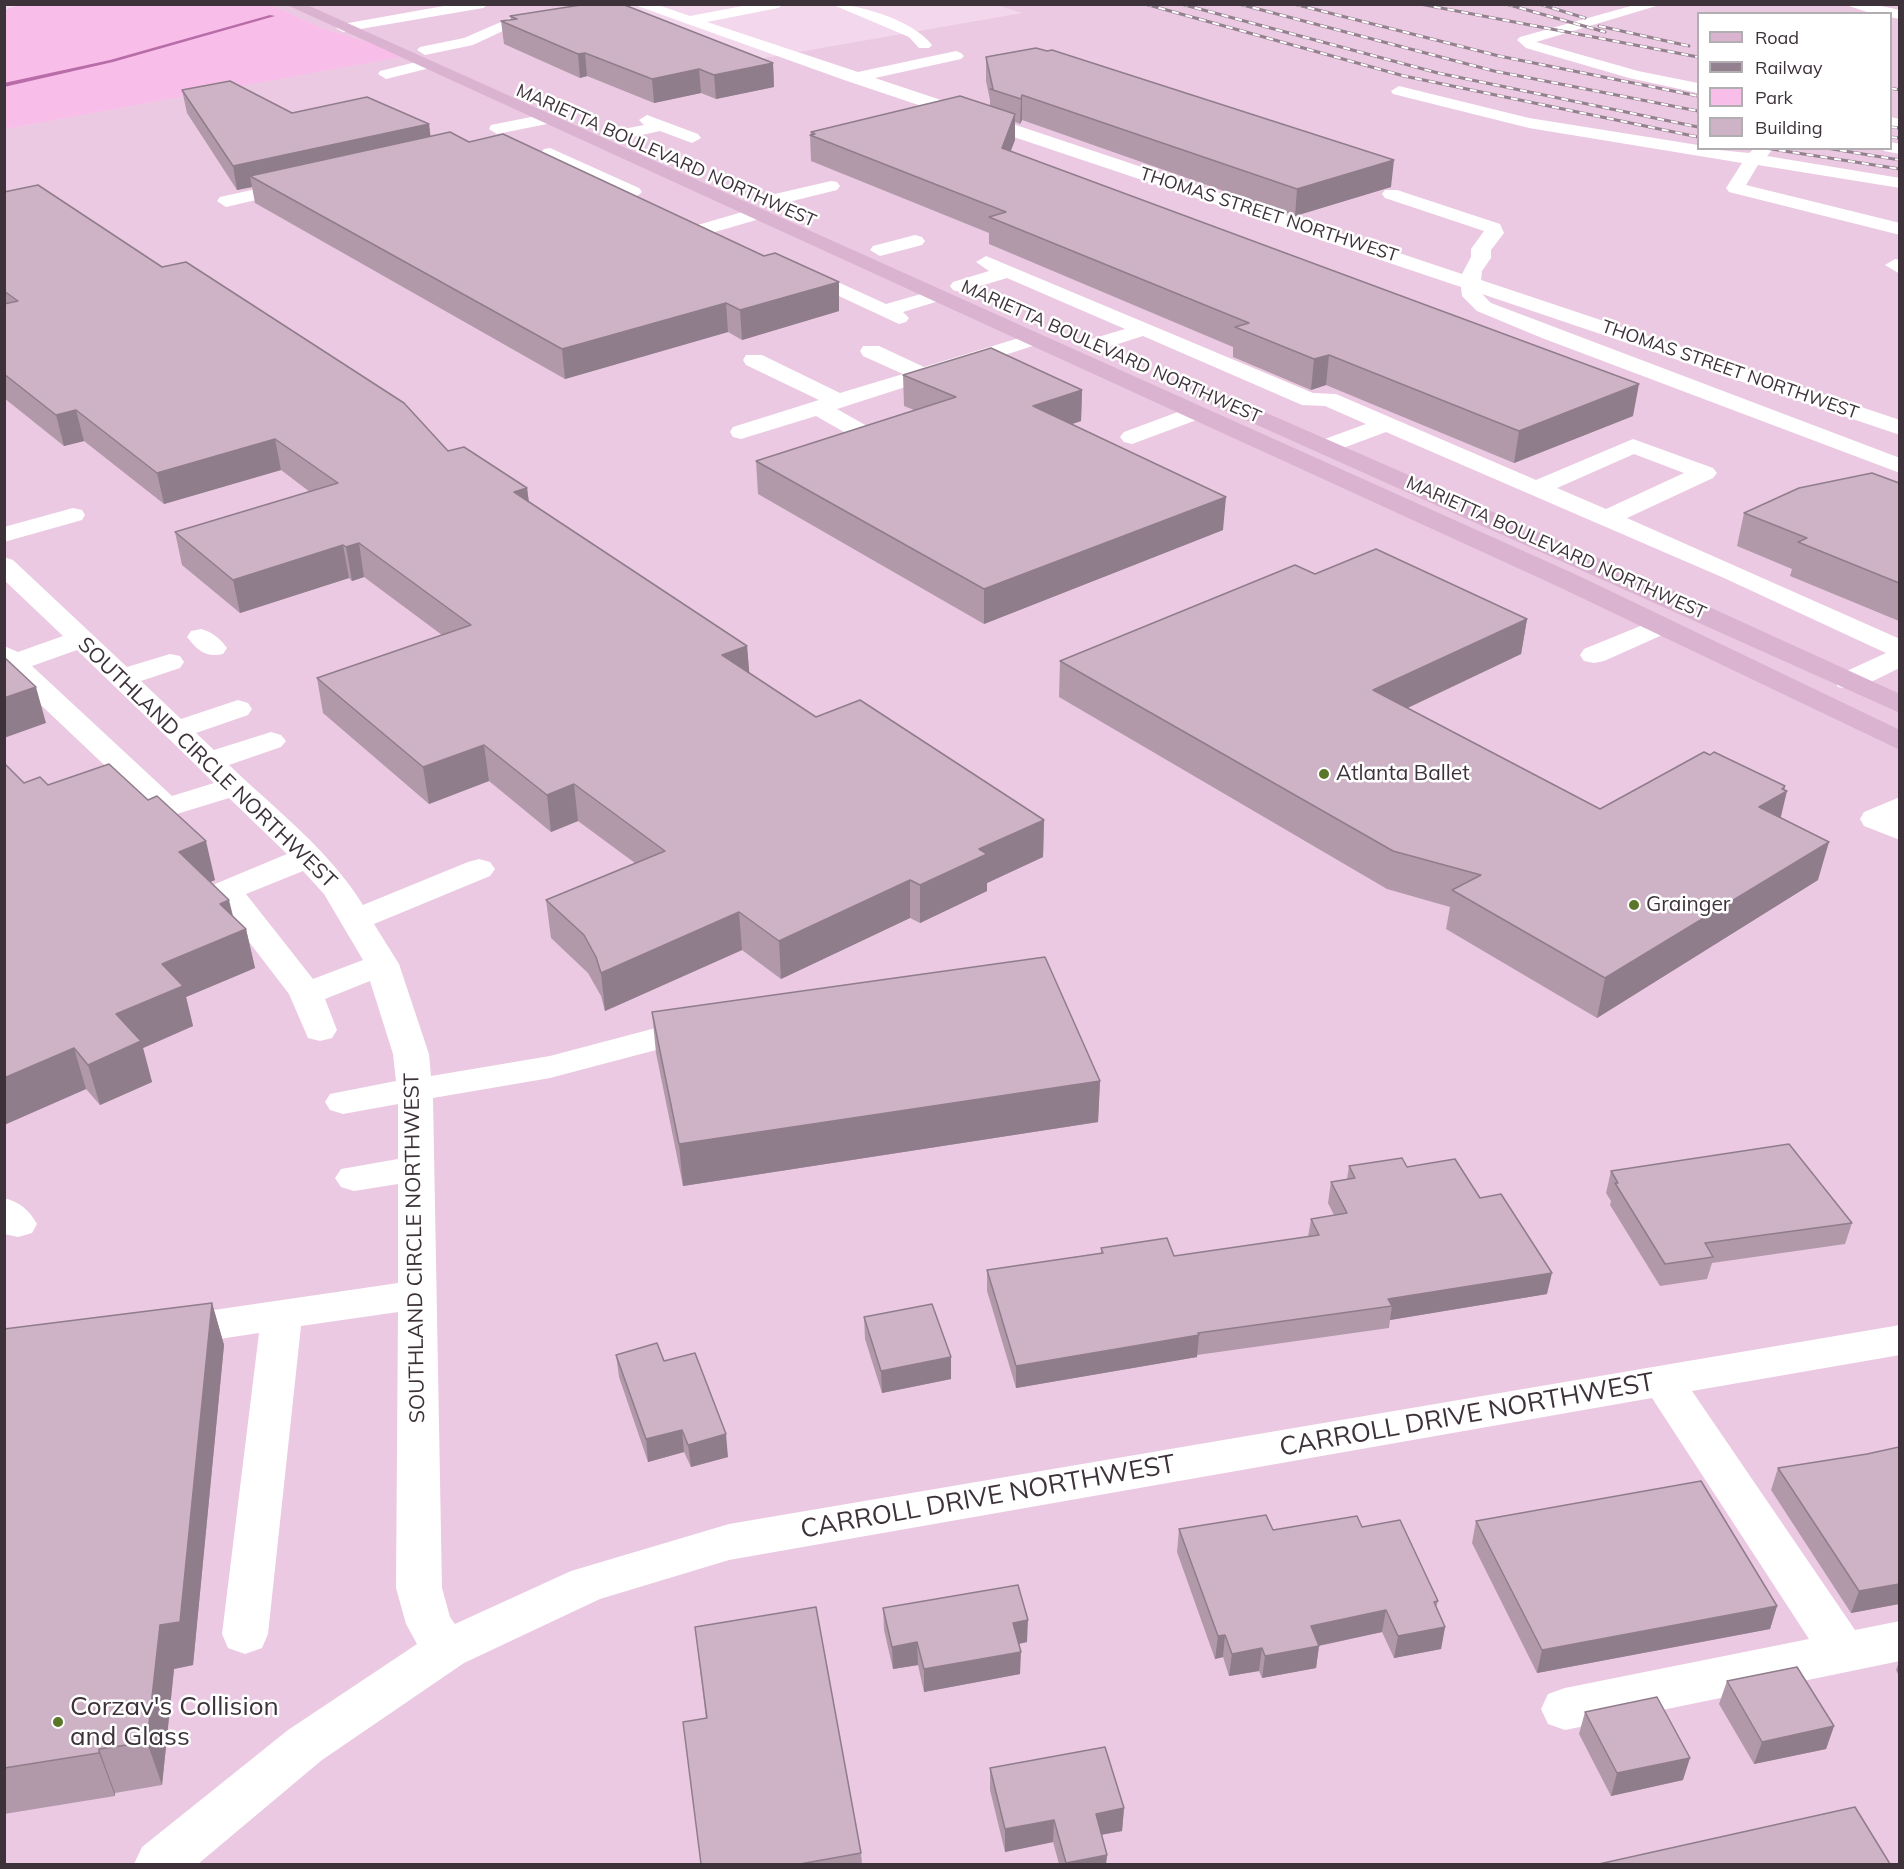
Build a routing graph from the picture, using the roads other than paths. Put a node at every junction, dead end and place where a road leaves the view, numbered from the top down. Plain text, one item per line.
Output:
1 (292, 4) edge
2 (320, 4) edge
3 (483, 4) edge
4 (778, 4) edge
5 (838, 4) edge
6 (1656, 4) edge
7 (1851, 4) edge
8 (646, 5) edge
9 (1886, 12) edge
10 (517, 19) edge
11 (688, 22) junction
12 (366, 24) junction
13 (343, 28) junction
14 (924, 45) dead end
15 (956, 56) dead end
16 (425, 57) junction
17 (386, 74) dead end
18 (852, 78) junction
19 (1697, 88) edge
20 (1399, 91) dead end
21 (546, 119) junction
22 (497, 129) dead end
23 (620, 135) junction
24 (692, 138) dead end
25 (1697, 146) edge
26 (1729, 150) edge
27 (1807, 150) edge
28 (550, 153) edge
29 (1759, 154) edge
30 (1853, 158) dead end
31 (1876, 161) dead end
32 (1899, 165) edge
33 (317, 180) edge
34 (1899, 183) edge
35 (831, 186) dead end
36 (1391, 194) edge
37 (226, 201) dead end
38 (762, 208) junction
39 (637, 212) edge
40 (665, 226) edge
41 (1899, 229) edge
42 (915, 241) dead end
43 (880, 250) junction
44 (986, 262) dead end
45 (1009, 271) junction
46 (818, 279) edge
47 (1469, 282) junction
48 (960, 286) junction
49 (935, 296) junction
50 (1144, 329) junction
51 (1032, 340) junction
52 (1096, 345) junction
53 (871, 351) dead end
54 (754, 360) dead end
55 (923, 375) junction
56 (828, 404) junction
57 (1194, 413) junction
58 (1386, 424) junction
59 (1899, 428) edge
60 (741, 432) dead end
61 (866, 435) edge
62 (1132, 437) dead end
63 (1327, 446) junction
64 (1899, 466) edge
65 (1535, 489) junction
66 (73, 515) dead end
67 (1605, 519) junction
68 (4, 535) edge
69 (4, 565) edge
70 (1660, 626) junction
71 (81, 639) junction
72 (1899, 649) edge
73 (1594, 655) dead end
74 (1899, 657) edge
75 (9, 658) edge
76 (170, 662) dead end
77 (122, 678) junction
78 (1848, 681) junction
79 (1899, 705) edge
80 (238, 709) dead end
81 (176, 730) junction
82 (271, 741) dead end
83 (1899, 741) edge
84 (209, 762) junction
85 (235, 786) junction
86 (1899, 806) edge
87 (1899, 831) edge
88 (308, 857) junction
89 (479, 869) dead end
90 (356, 920) junction
91 (382, 964) junction
92 (306, 994) junction
93 (723, 1024) edge
94 (320, 1030) dead end
95 (415, 1091) junction
96 (343, 1102) dead end
97 (417, 1169) junction
98 (354, 1178) dead end
99 (418, 1294) junction
100 (282, 1314) junction
101 (132, 1337) edge
102 (1899, 1340) edge
103 (1663, 1381) junction
104 (244, 1634) dead end
105 (1899, 1641) edge
106 (447, 1649) junction
107 (1843, 1652) junction
108 (1565, 1710) dead end
109 (160, 1864) edge

1 - 13 main road
2 - 12 main road, MARIETTA BOULEVARD NORTHWEST
3 - 12 street
4 - 11 street
5 - 14 street
6 - 19 street
7 - 9 street
8 - 11 street, THOMAS STREET NORTHWEST
10 - 16 street
11 - 18 street, THOMAS STREET NORTHWEST
12 - 13 street
12 - 16 main road, MARIETTA BOULEVARD NORTHWEST
13 - 16 main road
15 - 18 street
16 - 17 street
16 - 21 main road
16 - 23 main road, MARIETTA BOULEVARD NORTHWEST
18 - 47 street, THOMAS STREET NORTHWEST
20 - 25 street
21 - 22 street
21 - 38 main road
23 - 24 street
23 - 38 main road, MARIETTA BOULEVARD NORTHWEST
26 - 29 street
27 - 30 street
28 - 39 street
29 - 34 street
29 - 41 street
31 - 32 street
33 - 37 street
35 - 38 street
36 - 47 street
38 - 40 street
38 - 43 main road, MARIETTA BOULEVARD NORTHWEST
38 - 49 main road
42 - 43 street
43 - 48 main road, MARIETTA BOULEVARD NORTHWEST
44 - 45 street
45 - 48 street
45 - 50 street
46 - 49 street
47 - 59 street, THOMAS STREET NORTHWEST
47 - 64 street
48 - 52 main road, MARIETTA BOULEVARD NORTHWEST
49 - 51 main road
50 - 52 street
50 - 58 street
51 - 55 street
51 - 57 main road
52 - 63 main road, MARIETTA BOULEVARD NORTHWEST
53 - 55 street
54 - 56 street
55 - 56 street
56 - 60 street
56 - 61 street
57 - 62 street
57 - 70 main road
58 - 63 street
58 - 65 street
63 - 78 main road, MARIETTA BOULEVARD NORTHWEST
65 - 67 street
65 - 67 street
66 - 68 street
67 - 72 street
69 - 71 street, SOUTHLAND CIRCLE NORTHWEST
70 - 73 street
70 - 83 main road
71 - 75 street
71 - 77 street, SOUTHLAND CIRCLE NORTHWEST
74 - 78 street
75 - 85 street
76 - 77 street
77 - 81 street, SOUTHLAND CIRCLE NORTHWEST
78 - 79 main road, MARIETTA BOULEVARD NORTHWEST
80 - 81 street
81 - 84 street, SOUTHLAND CIRCLE NORTHWEST
82 - 84 street
84 - 85 street, SOUTHLAND CIRCLE NORTHWEST
85 - 88 street, SOUTHLAND CIRCLE NORTHWEST
86 - 87 street
88 - 90 street, SOUTHLAND CIRCLE NORTHWEST
88 - 92 street
89 - 90 street
90 - 91 street, SOUTHLAND CIRCLE NORTHWEST
91 - 92 street
91 - 95 street, SOUTHLAND CIRCLE NORTHWEST
92 - 94 street
93 - 95 street
95 - 96 street
95 - 97 street, SOUTHLAND CIRCLE NORTHWEST
97 - 98 street
97 - 99 street, SOUTHLAND CIRCLE NORTHWEST
99 - 100 street
99 - 106 street, SOUTHLAND CIRCLE NORTHWEST
100 - 101 street
100 - 104 street
102 - 103 street, CARROLL DRIVE NORTHWEST
103 - 106 street, CARROLL DRIVE NORTHWEST
103 - 107 street
105 - 107 street
106 - 109 street, CARROLL DRIVE NORTHWEST
107 - 108 street

